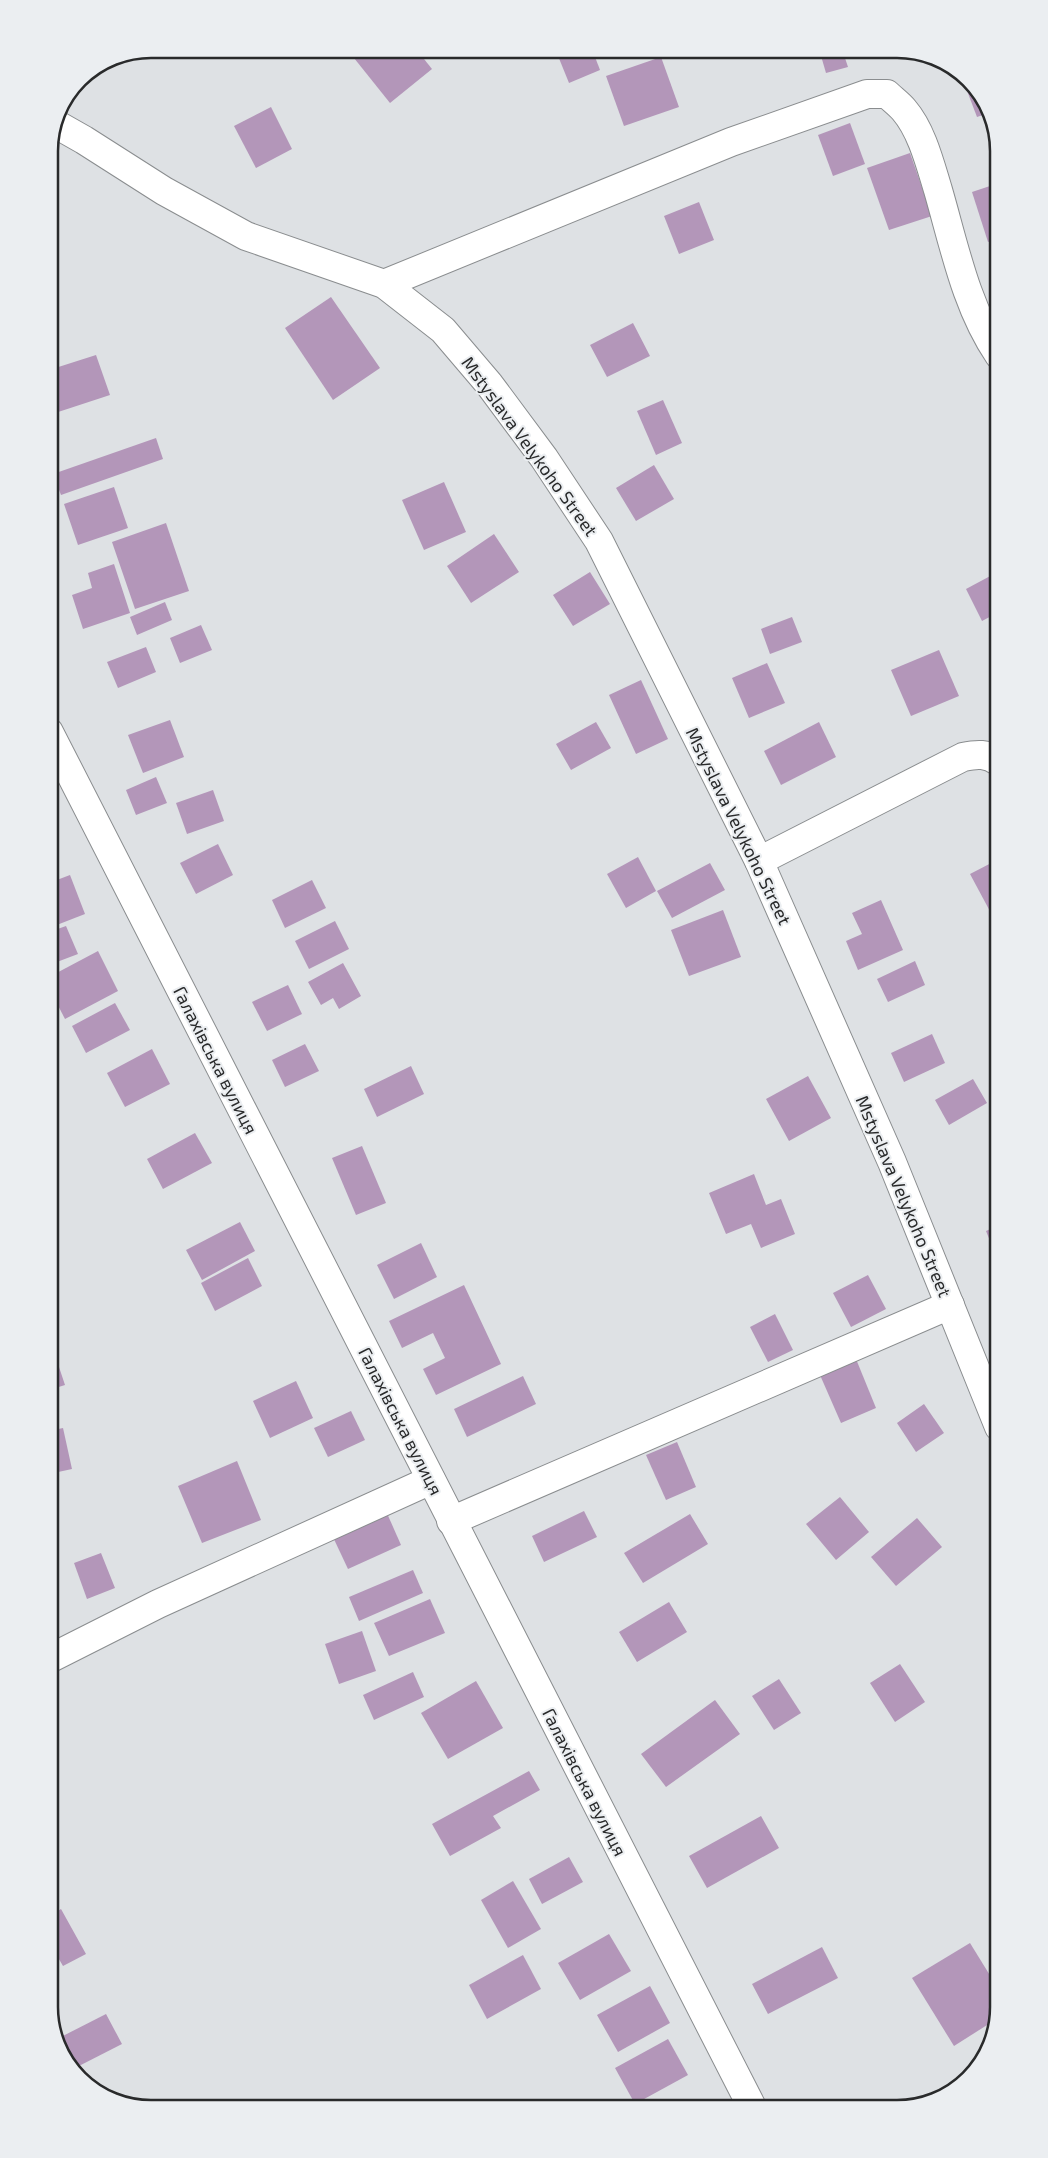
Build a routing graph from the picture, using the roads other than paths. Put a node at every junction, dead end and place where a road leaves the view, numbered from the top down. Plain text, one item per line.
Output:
1 (61, 127) edge
2 (384, 284) junction
3 (990, 342) edge
4 (58, 750) edge
5 (990, 757) edge
6 (759, 861) junction
7 (950, 1305) junction
8 (990, 1405) edge
9 (431, 1480) junction
10 (451, 1521) junction
11 (58, 1654) edge
12 (748, 2100) edge

1 - 2 street, Mstyslava Velykoho Street
2 - 3 street
2 - 6 street, Mstyslava Velykoho Street
4 - 9 street, Галахівська вулиця
5 - 6 street
6 - 7 street, Mstyslava Velykoho Street
7 - 8 street, Mstyslava Velykoho Street
7 - 10 street
9 - 10 street, Галахівська вулиця
9 - 11 street
10 - 12 street, Галахівська вулиця

